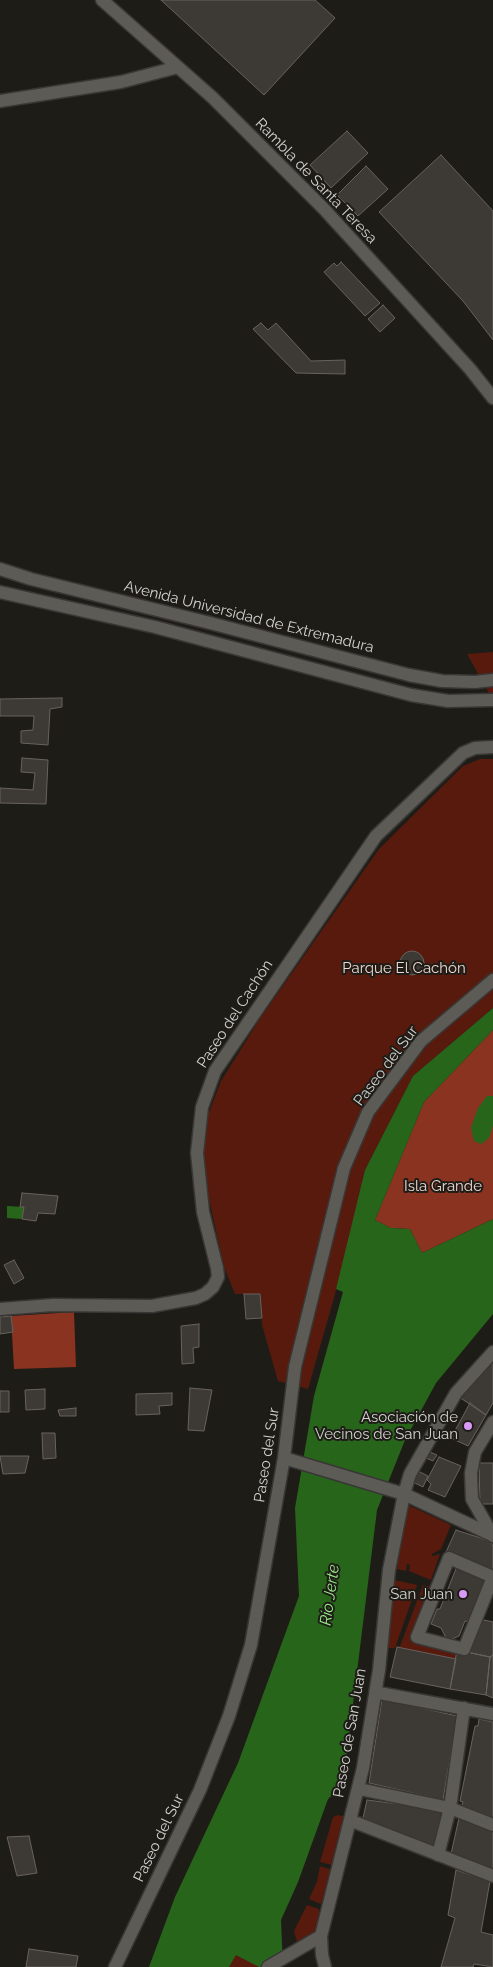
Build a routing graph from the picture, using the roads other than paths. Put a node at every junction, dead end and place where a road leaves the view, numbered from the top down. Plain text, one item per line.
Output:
1 (102, 0) edge
2 (178, 67) junction
3 (0, 101) edge
4 (493, 398) edge
5 (0, 569) edge
6 (0, 592) edge
7 (493, 680) edge
8 (493, 700) edge
9 (493, 748) edge
10 (493, 980) edge
11 (0, 1309) edge
12 (493, 1352) edge
13 (493, 1422) edge
14 (284, 1458) junction
15 (404, 1494) junction
16 (493, 1536) edge
17 (480, 1611) junction
18 (493, 1612) edge
19 (386, 1652) dead end
20 (379, 1693) junction
21 (464, 1708) junction
22 (493, 1714) edge
23 (364, 1790) junction
24 (450, 1808) junction
25 (358, 1823) junction
26 (493, 1825) edge
27 (345, 1842) junction
28 (438, 1855) junction
29 (493, 1876) edge
30 (321, 1936) junction
31 (115, 1967) edge
32 (268, 1967) edge
33 (325, 1967) edge

1 - 2 street, Rambla de Santa Teresa
2 - 3 street
2 - 4 street, Rambla de Santa Teresa
5 - 7 street, Avenida Universidad de Extremadura
6 - 8 street
9 - 11 street, Paseo del Cachón
10 - 14 street, Paseo del Sur
12 - 15 street, Paseo de San Juan
13 - 16 street
14 - 15 street
14 - 31 street, Paseo del Sur
15 - 16 street
15 - 27 street, Paseo de San Juan
17 - 17 street
17 - 18 street
19 - 20 street
20 - 21 street
20 - 23 street
21 - 22 street
21 - 24 street
23 - 24 street
23 - 25 street
24 - 26 street
24 - 28 street
25 - 27 street
25 - 28 street
27 - 30 street, Paseo de San Juan
28 - 29 street
30 - 32 street
30 - 33 street, Paseo de San Juan

